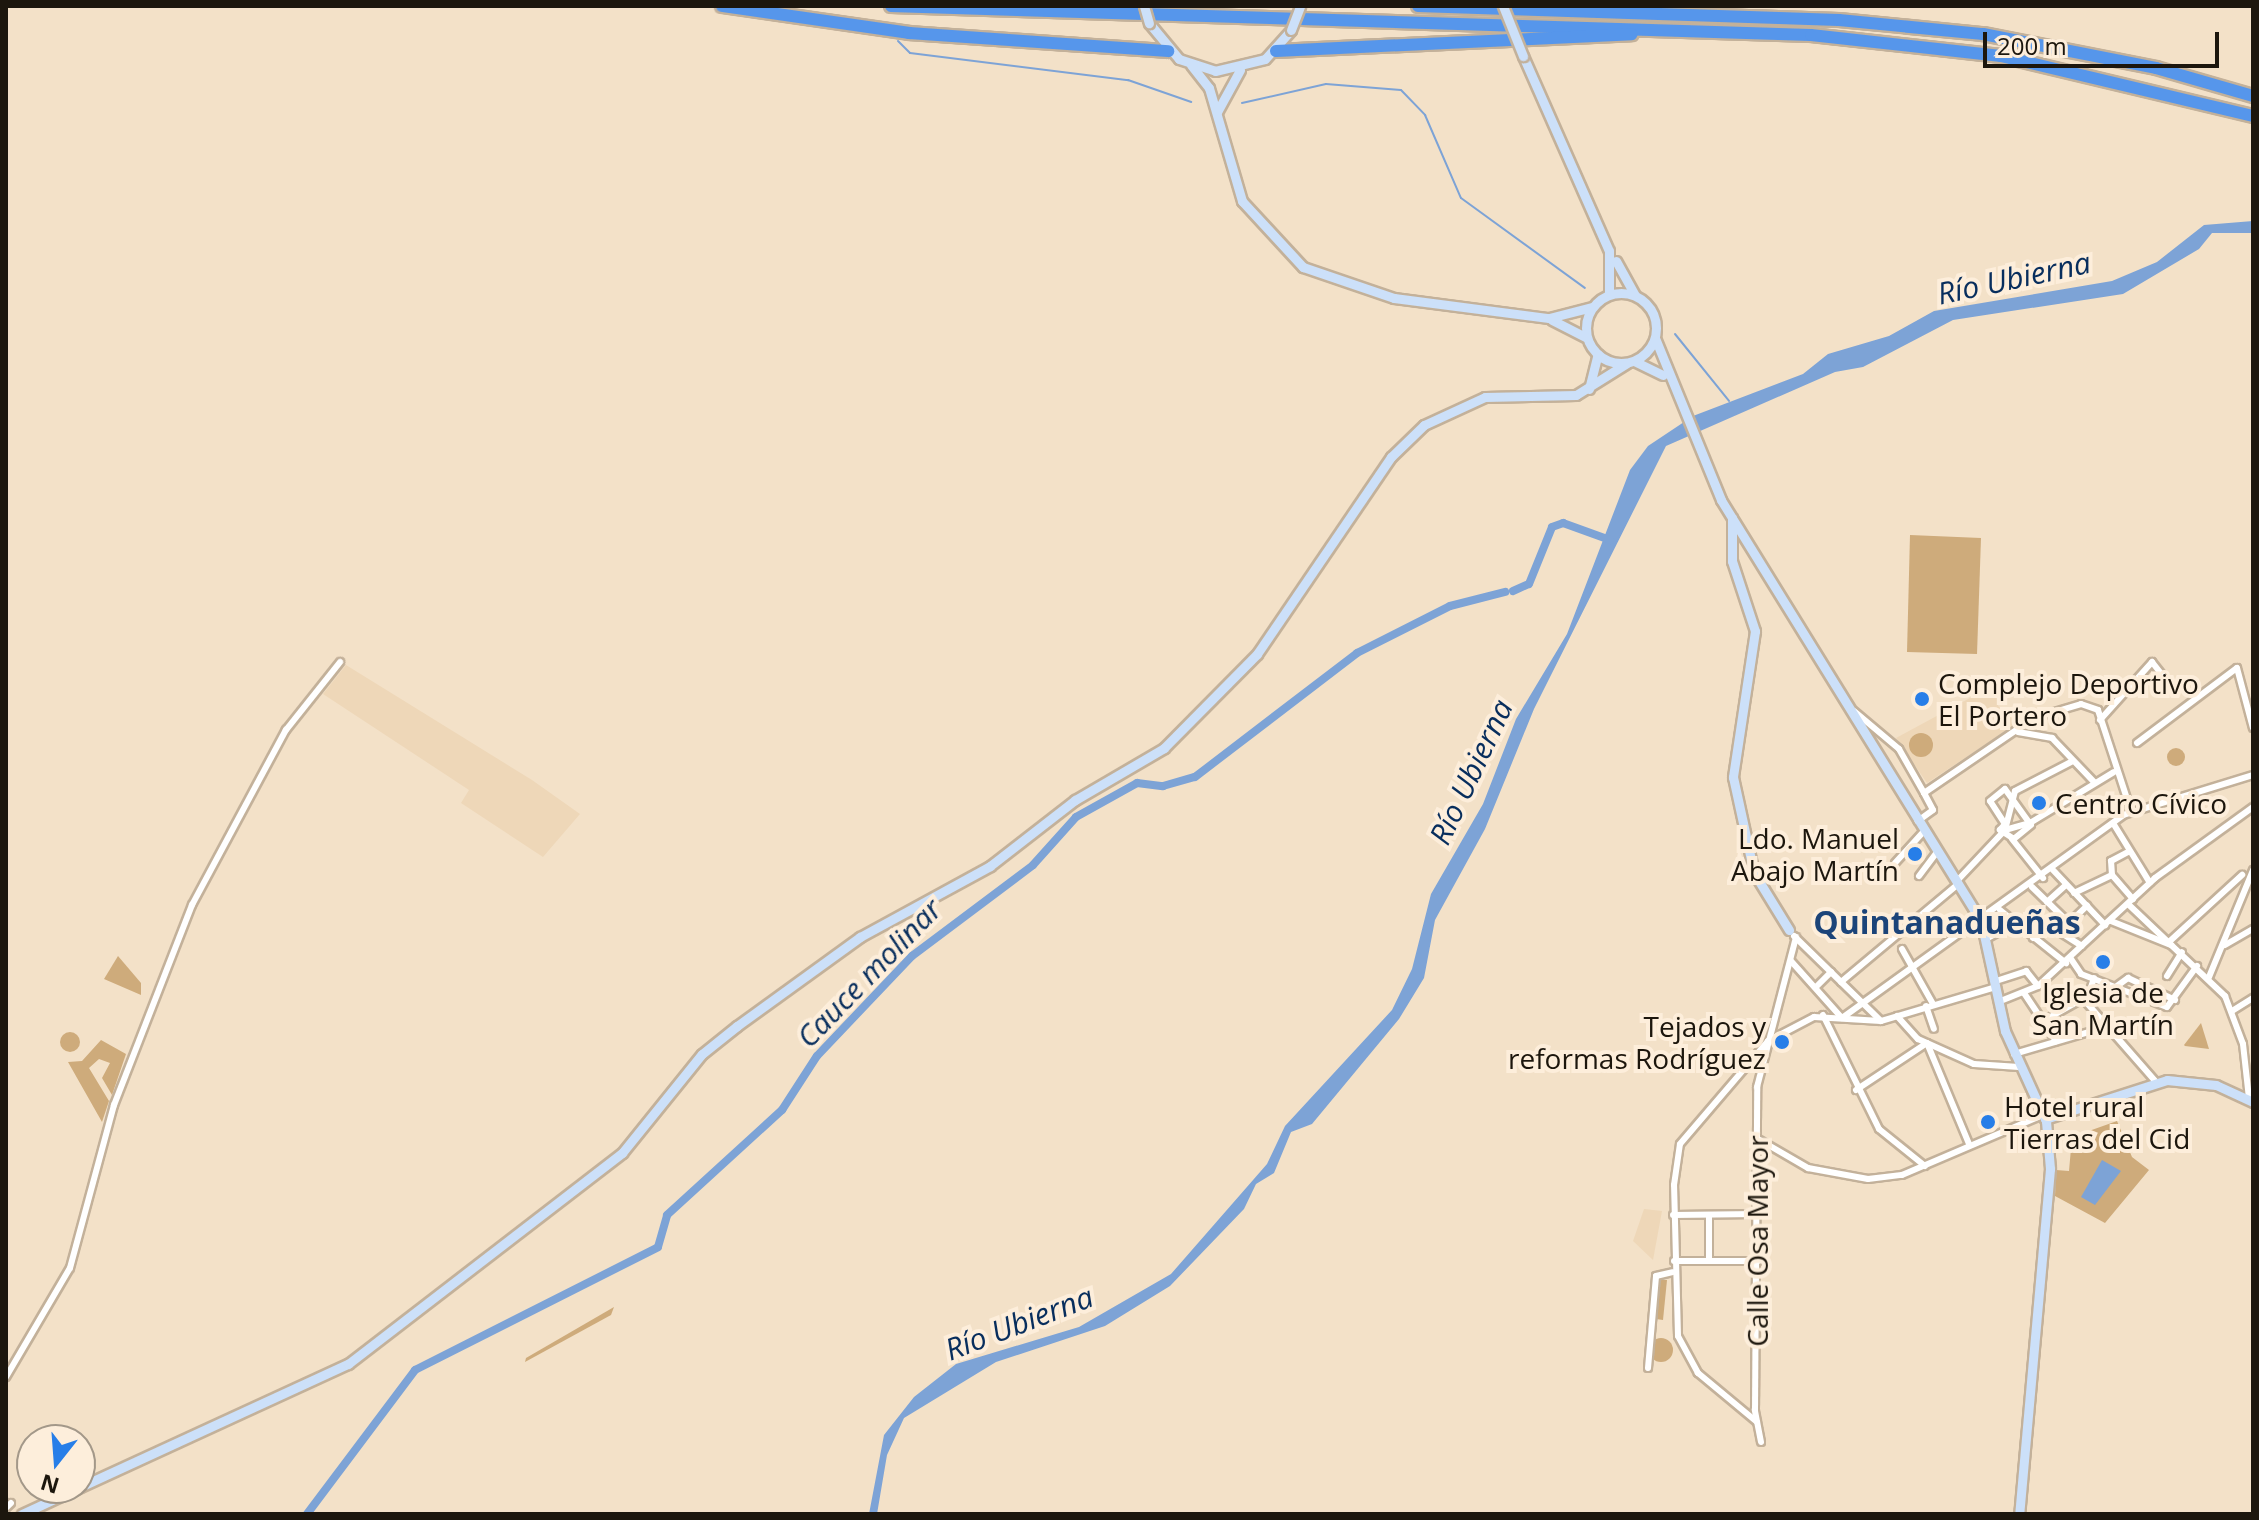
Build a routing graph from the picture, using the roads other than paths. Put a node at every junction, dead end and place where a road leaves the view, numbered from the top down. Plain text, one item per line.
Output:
1 (722, 6) edge
2 (891, 6) edge
3 (1144, 6) edge
4 (1300, 6) edge
5 (1418, 6) edge
6 (1503, 6) edge
7 (1677, 6) edge
8 (1734, 15) junction
9 (1725, 30) junction
10 (1168, 51) junction
11 (1276, 51) junction
12 (1191, 65) junction
13 (1241, 69) junction
14 (2253, 96) edge
15 (2253, 116) edge
16 (1215, 119) junction
17 (1609, 251) junction
18 (1609, 294) junction
19 (1635, 295) junction
20 (1592, 307) junction
21 (1549, 318) junction
22 (1587, 338) junction
23 (1655, 338) junction
24 (1598, 354) junction
25 (1630, 362) junction
26 (1666, 377) junction
27 (1589, 389) junction
28 (1732, 518) junction
29 (340, 662) dead end
30 (2163, 676) dead end
31 (1841, 696) junction
32 (2100, 720) junction
33 (2253, 728) edge
34 (2018, 732) junction
35 (2137, 743) dead end
36 (2071, 762) junction
37 (2114, 772) junction
38 (2253, 775) edge
39 (2094, 782) junction
40 (1924, 793) junction
41 (2010, 797) junction
42 (1992, 800) junction
43 (2253, 807) edge
44 (2006, 808) junction
45 (2131, 811) junction
46 (1918, 821) junction
47 (2030, 823) junction
48 (2113, 823) junction
49 (1924, 831) junction
50 (2006, 833) junction
51 (1937, 852) junction
52 (2128, 852) junction
53 (1895, 863) dead end
54 (2053, 870) junction
55 (2253, 870) edge
56 (2112, 875) junction
57 (2242, 875) dead end
58 (1919, 876) dead end
59 (2043, 878) junction
60 (1957, 883) junction
61 (2150, 883) junction
62 (2066, 885) junction
63 (2032, 887) junction
64 (2227, 890) junction
65 (2074, 893) junction
66 (2243, 896) junction
67 (2131, 901) junction
68 (2047, 902) junction
69 (2087, 906) junction
70 (2001, 910) junction
71 (1981, 921) junction
72 (2069, 923) junction
73 (2108, 923) junction
74 (2010, 926) junction
75 (2253, 929) edge
76 (2061, 930) junction
77 (1792, 934) junction
78 (1988, 938) junction
79 (2033, 938) junction
80 (2170, 941) junction
81 (2082, 946) junction
82 (2224, 946) junction
83 (1902, 949) dead end
84 (2180, 950) junction
85 (1791, 961) junction
86 (2068, 961) junction
87 (1913, 966) junction
88 (2197, 966) junction
89 (1831, 972) junction
90 (2167, 976) dead end
91 (2209, 977) junction
92 (2094, 978) junction
93 (1841, 982) junction
94 (1996, 984) junction
95 (1817, 986) dead end
96 (2038, 986) junction
97 (2117, 986) junction
98 (2024, 993) junction
99 (2086, 997) junction
100 (2253, 998) edge
101 (2175, 1000) junction
102 (1861, 1002) junction
103 (1998, 1002) junction
104 (1930, 1005) junction
105 (2232, 1011) junction
106 (1823, 1015) junction
107 (1897, 1016) junction
108 (1842, 1018) junction
109 (2045, 1020) junction
110 (1881, 1021) junction
111 (2106, 1027) junction
112 (1934, 1029) dead end
113 (1768, 1041) junction
114 (2056, 1041) junction
115 (1927, 1043) junction
116 (2014, 1054) junction
117 (2019, 1067) junction
118 (2250, 1070) edge
119 (2156, 1082) junction
120 (1856, 1090) junction
121 (2251, 1100) edge
122 (2042, 1113) junction
123 (1758, 1139) junction
124 (1969, 1144) junction
125 (1925, 1166) junction
126 (1758, 1214) junction
127 (1673, 1215) junction
128 (1709, 1215) junction
129 (1674, 1261) junction
130 (1709, 1261) junction
131 (1758, 1261) junction
132 (1673, 1272) junction
133 (1648, 1368) dead end
134 (6, 1377) edge
135 (1757, 1422) junction
136 (1761, 1442) dead end
137 (96, 1480) edge
138 (44, 1504) edge
139 (22, 1514) edge
140 (2019, 1514) edge

1 - 10 highway
2 - 9 highway
3 - 10 street, bridge
4 - 11 street, bridge
5 - 8 highway
6 - 17 street, bridge
7 - 8 highway
8 - 14 highway
9 - 11 highway
9 - 15 highway
10 - 12 street
11 - 13 street
12 - 13 street
12 - 16 street
13 - 16 street
16 - 21 street
17 - 18 street
17 - 19 street
18 - 19 street
18 - 20 street
19 - 23 street
20 - 21 street
20 - 22 street
21 - 22 street
22 - 24 street
23 - 25 street
23 - 26 street
24 - 25 street
24 - 27 street
25 - 26 street
25 - 27 street
26 - 28 street
27 - 137 street
28 - 31 street
28 - 77 street
29 - 134 street
30 - 32 street
31 - 40 street
31 - 46 street
32 - 34 street
32 - 37 street
33 - 35 street
34 - 36 street
34 - 40 street
36 - 39 street
36 - 41 street
37 - 39 street
37 - 45 street
38 - 45 street
39 - 47 street
40 - 46 street
41 - 42 street
41 - 44 street
41 - 47 street
42 - 44 street
42 - 50 street
43 - 61 street
44 - 50 street
45 - 48 street
46 - 49 street
47 - 50 street
48 - 52 street
48 - 54 street
49 - 51 street
49 - 53 street
50 - 59 street
50 - 60 street
51 - 58 street
51 - 60 street
52 - 56 street
52 - 61 street
54 - 59 street
54 - 62 street
55 - 66 street
56 - 65 street
56 - 67 street
57 - 64 street
59 - 63 street
60 - 71 street
60 - 93 street
61 - 67 street
62 - 65 street
62 - 68 street
63 - 68 street
63 - 70 street
64 - 66 street
64 - 80 street
65 - 69 street
66 - 82 street
67 - 73 street
67 - 80 street
68 - 72 street
69 - 72 street
69 - 73 street
70 - 71 street
70 - 74 street
71 - 78 street
71 - 87 street
72 - 76 street
73 - 81 street
73 - 84 street
74 - 78 street
74 - 79 street
75 - 82 street
76 - 79 street
76 - 81 street
77 - 85 street, Calle Osa Mayor
77 - 89 street
78 - 94 street
79 - 86 street
80 - 84 street
81 - 86 street
82 - 91 street
83 - 87 street
84 - 88 street
84 - 90 street
85 - 108 street
85 - 113 street, Calle Osa Mayor
86 - 92 street
86 - 96 street
87 - 102 street
87 - 104 street
88 - 91 street
88 - 101 street
89 - 93 street
89 - 95 street
91 - 105 street
92 - 97 street
92 - 99 street
93 - 102 street
94 - 96 street
94 - 103 street
94 - 104 street
96 - 98 street
97 - 101 street
97 - 101 street
98 - 103 street
98 - 109 street
99 - 109 street
99 - 111 street
100 - 105 street
102 - 108 street
102 - 110 street
103 - 116 street
104 - 107 street
104 - 112 street
105 - 118 street
106 - 108 street
106 - 113 street
106 - 120 street
107 - 110 street
107 - 115 street
108 - 110 street
109 - 114 street
111 - 114 street
111 - 119 street
113 - 123 street, Calle Osa Mayor
113 - 127 street
114 - 116 street
115 - 117 street
115 - 120 street
115 - 124 street
116 - 117 street
117 - 122 street
118 - 121 street
119 - 121 street
119 - 122 street
120 - 125 street
122 - 124 street
122 - 140 street
123 - 125 street
123 - 126 street, Calle Osa Mayor
124 - 125 street
126 - 128 street
126 - 131 street, Calle Osa Mayor
127 - 128 street
127 - 129 street
128 - 130 street
129 - 130 street
129 - 132 street
130 - 131 street
131 - 135 street, Calle Osa Mayor
132 - 133 street
132 - 135 street
135 - 136 street, Calle Osa Mayor
138 - 139 street

